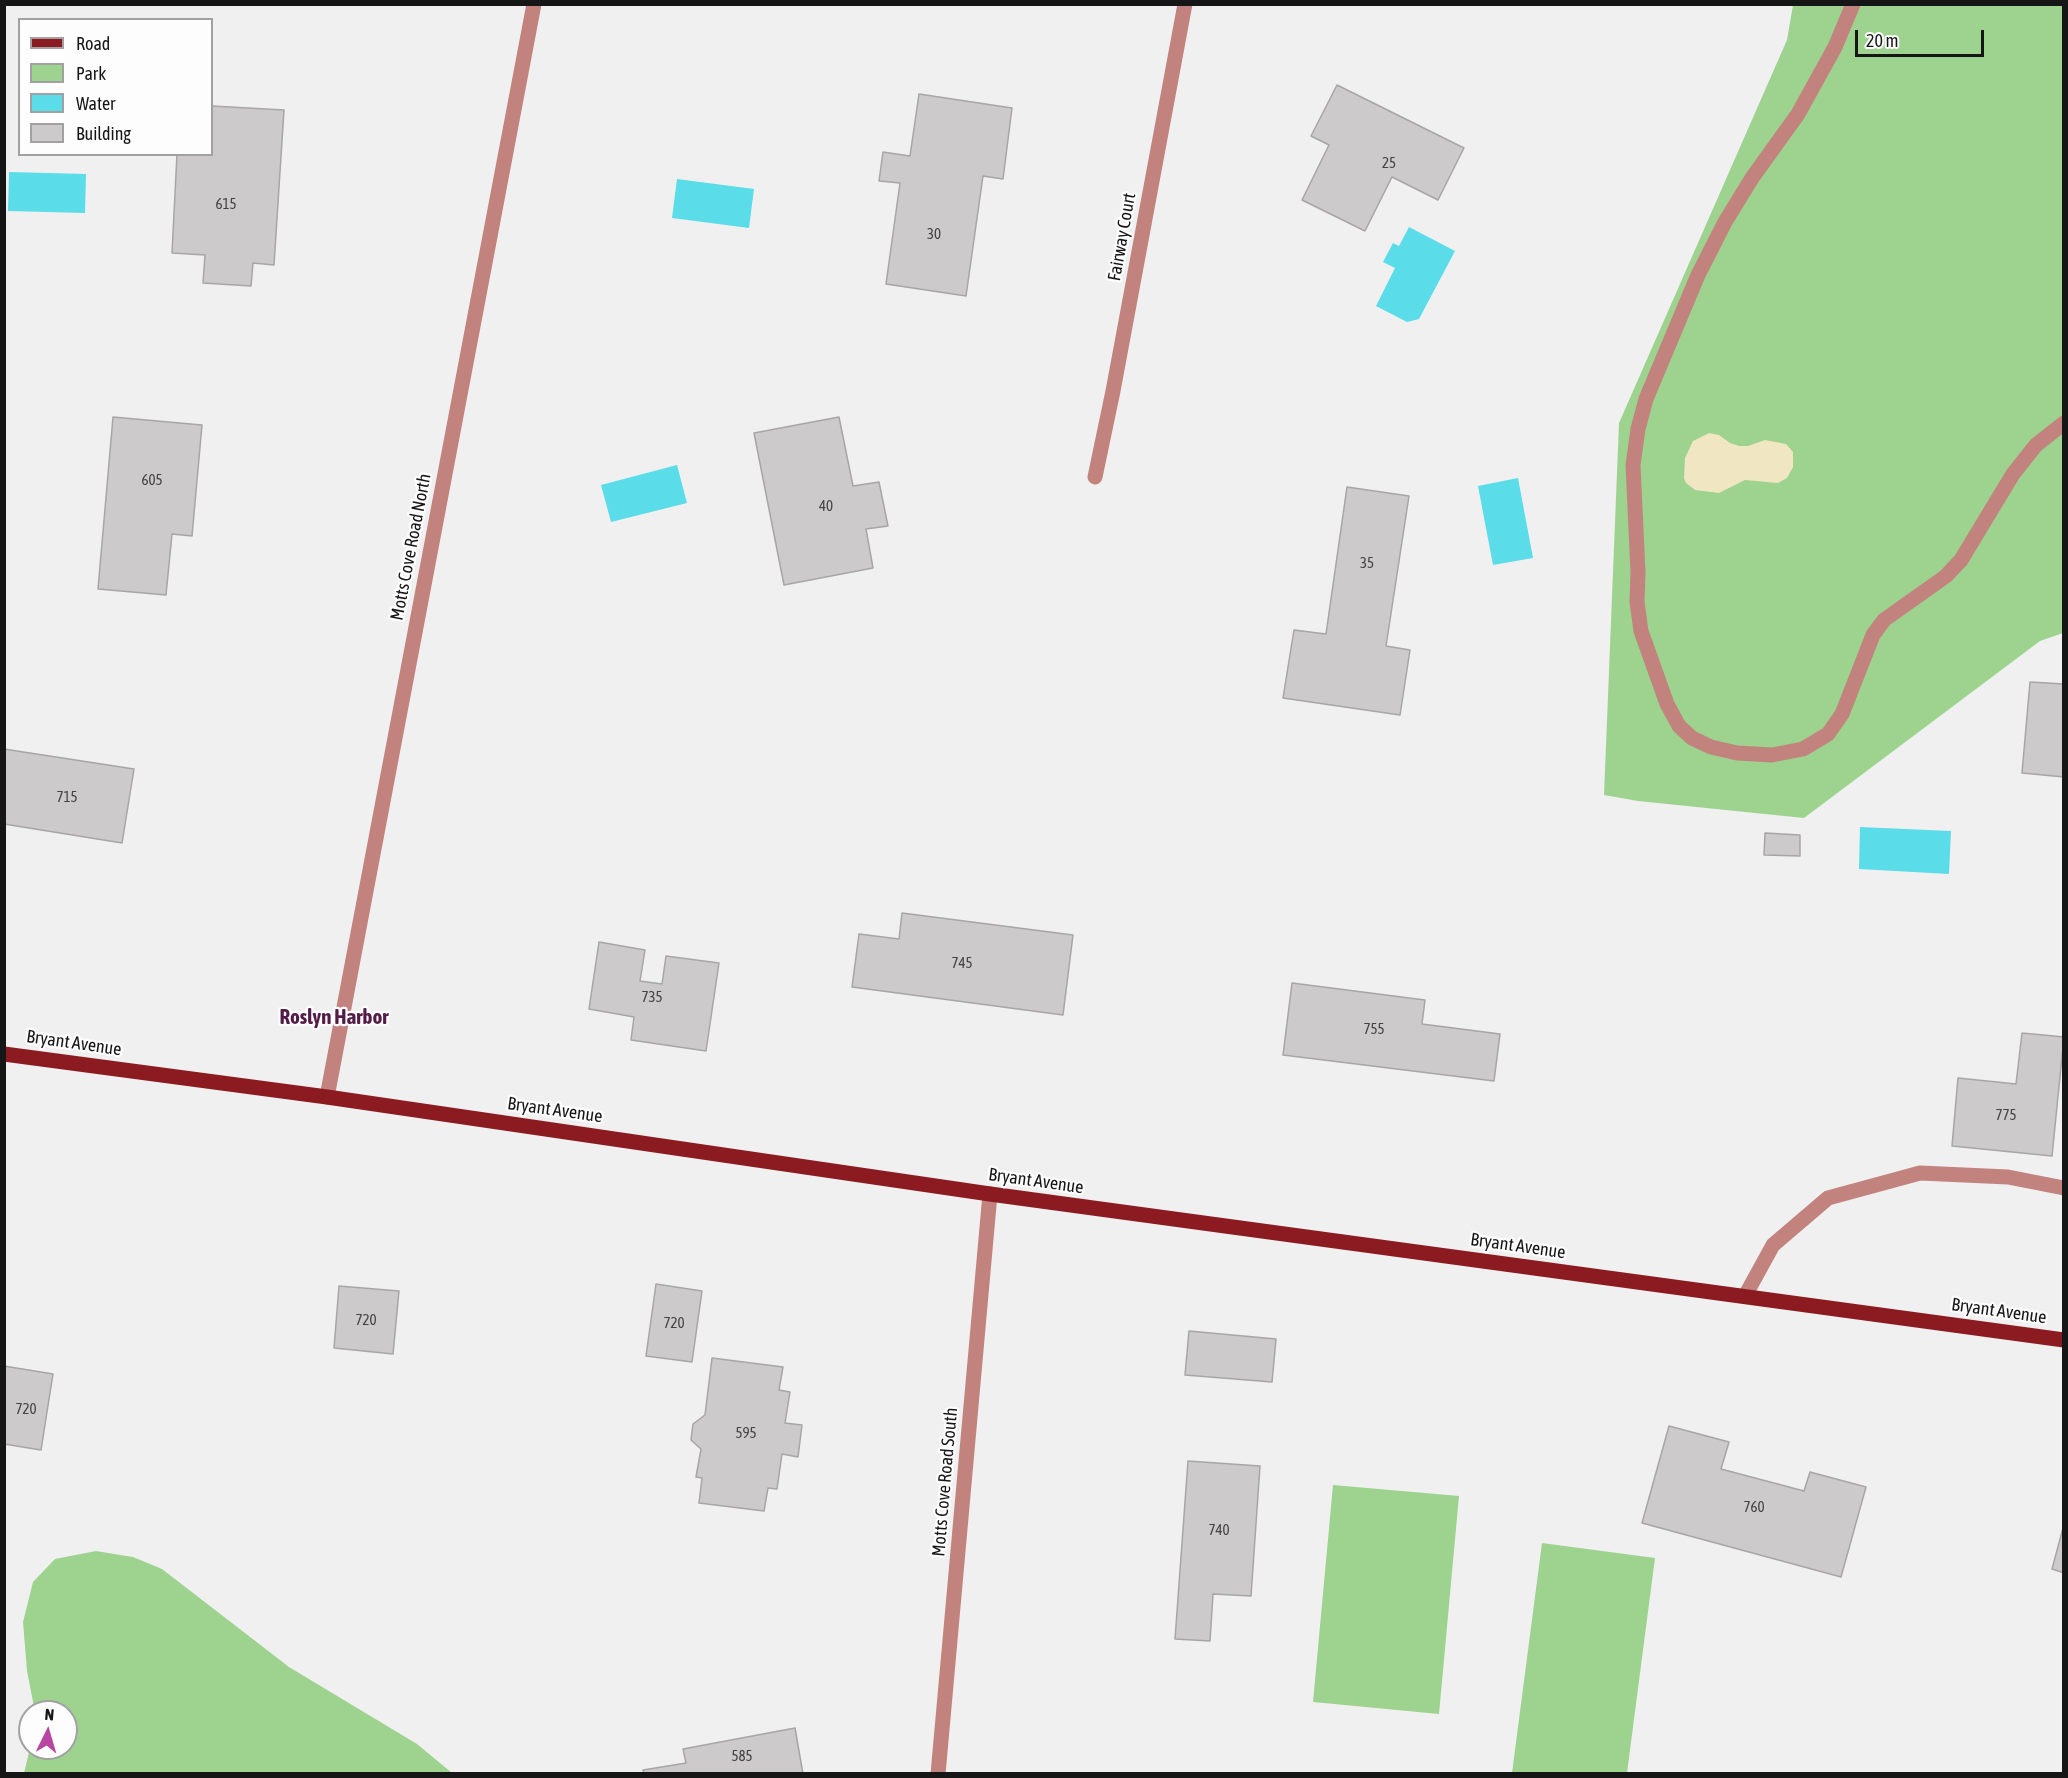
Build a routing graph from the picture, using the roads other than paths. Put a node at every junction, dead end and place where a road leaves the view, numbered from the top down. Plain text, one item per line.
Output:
1 (534, 4) edge
2 (1185, 4) edge
3 (1853, 4) edge
4 (2064, 423) edge
5 (1095, 477) dead end
6 (4, 1054) edge
7 (327, 1097) junction
8 (2064, 1188) edge
9 (990, 1194) junction
10 (1745, 1296) junction
11 (2064, 1340) edge
12 (939, 1773) edge

1 - 7 street, Motts Cove Road North
2 - 5 street, Fairway Court
3 - 4 street
6 - 7 main road, Bryant Avenue
7 - 9 main road, Bryant Avenue
8 - 10 street
9 - 10 main road, Bryant Avenue
9 - 12 street, Motts Cove Road South
10 - 11 main road, Bryant Avenue

